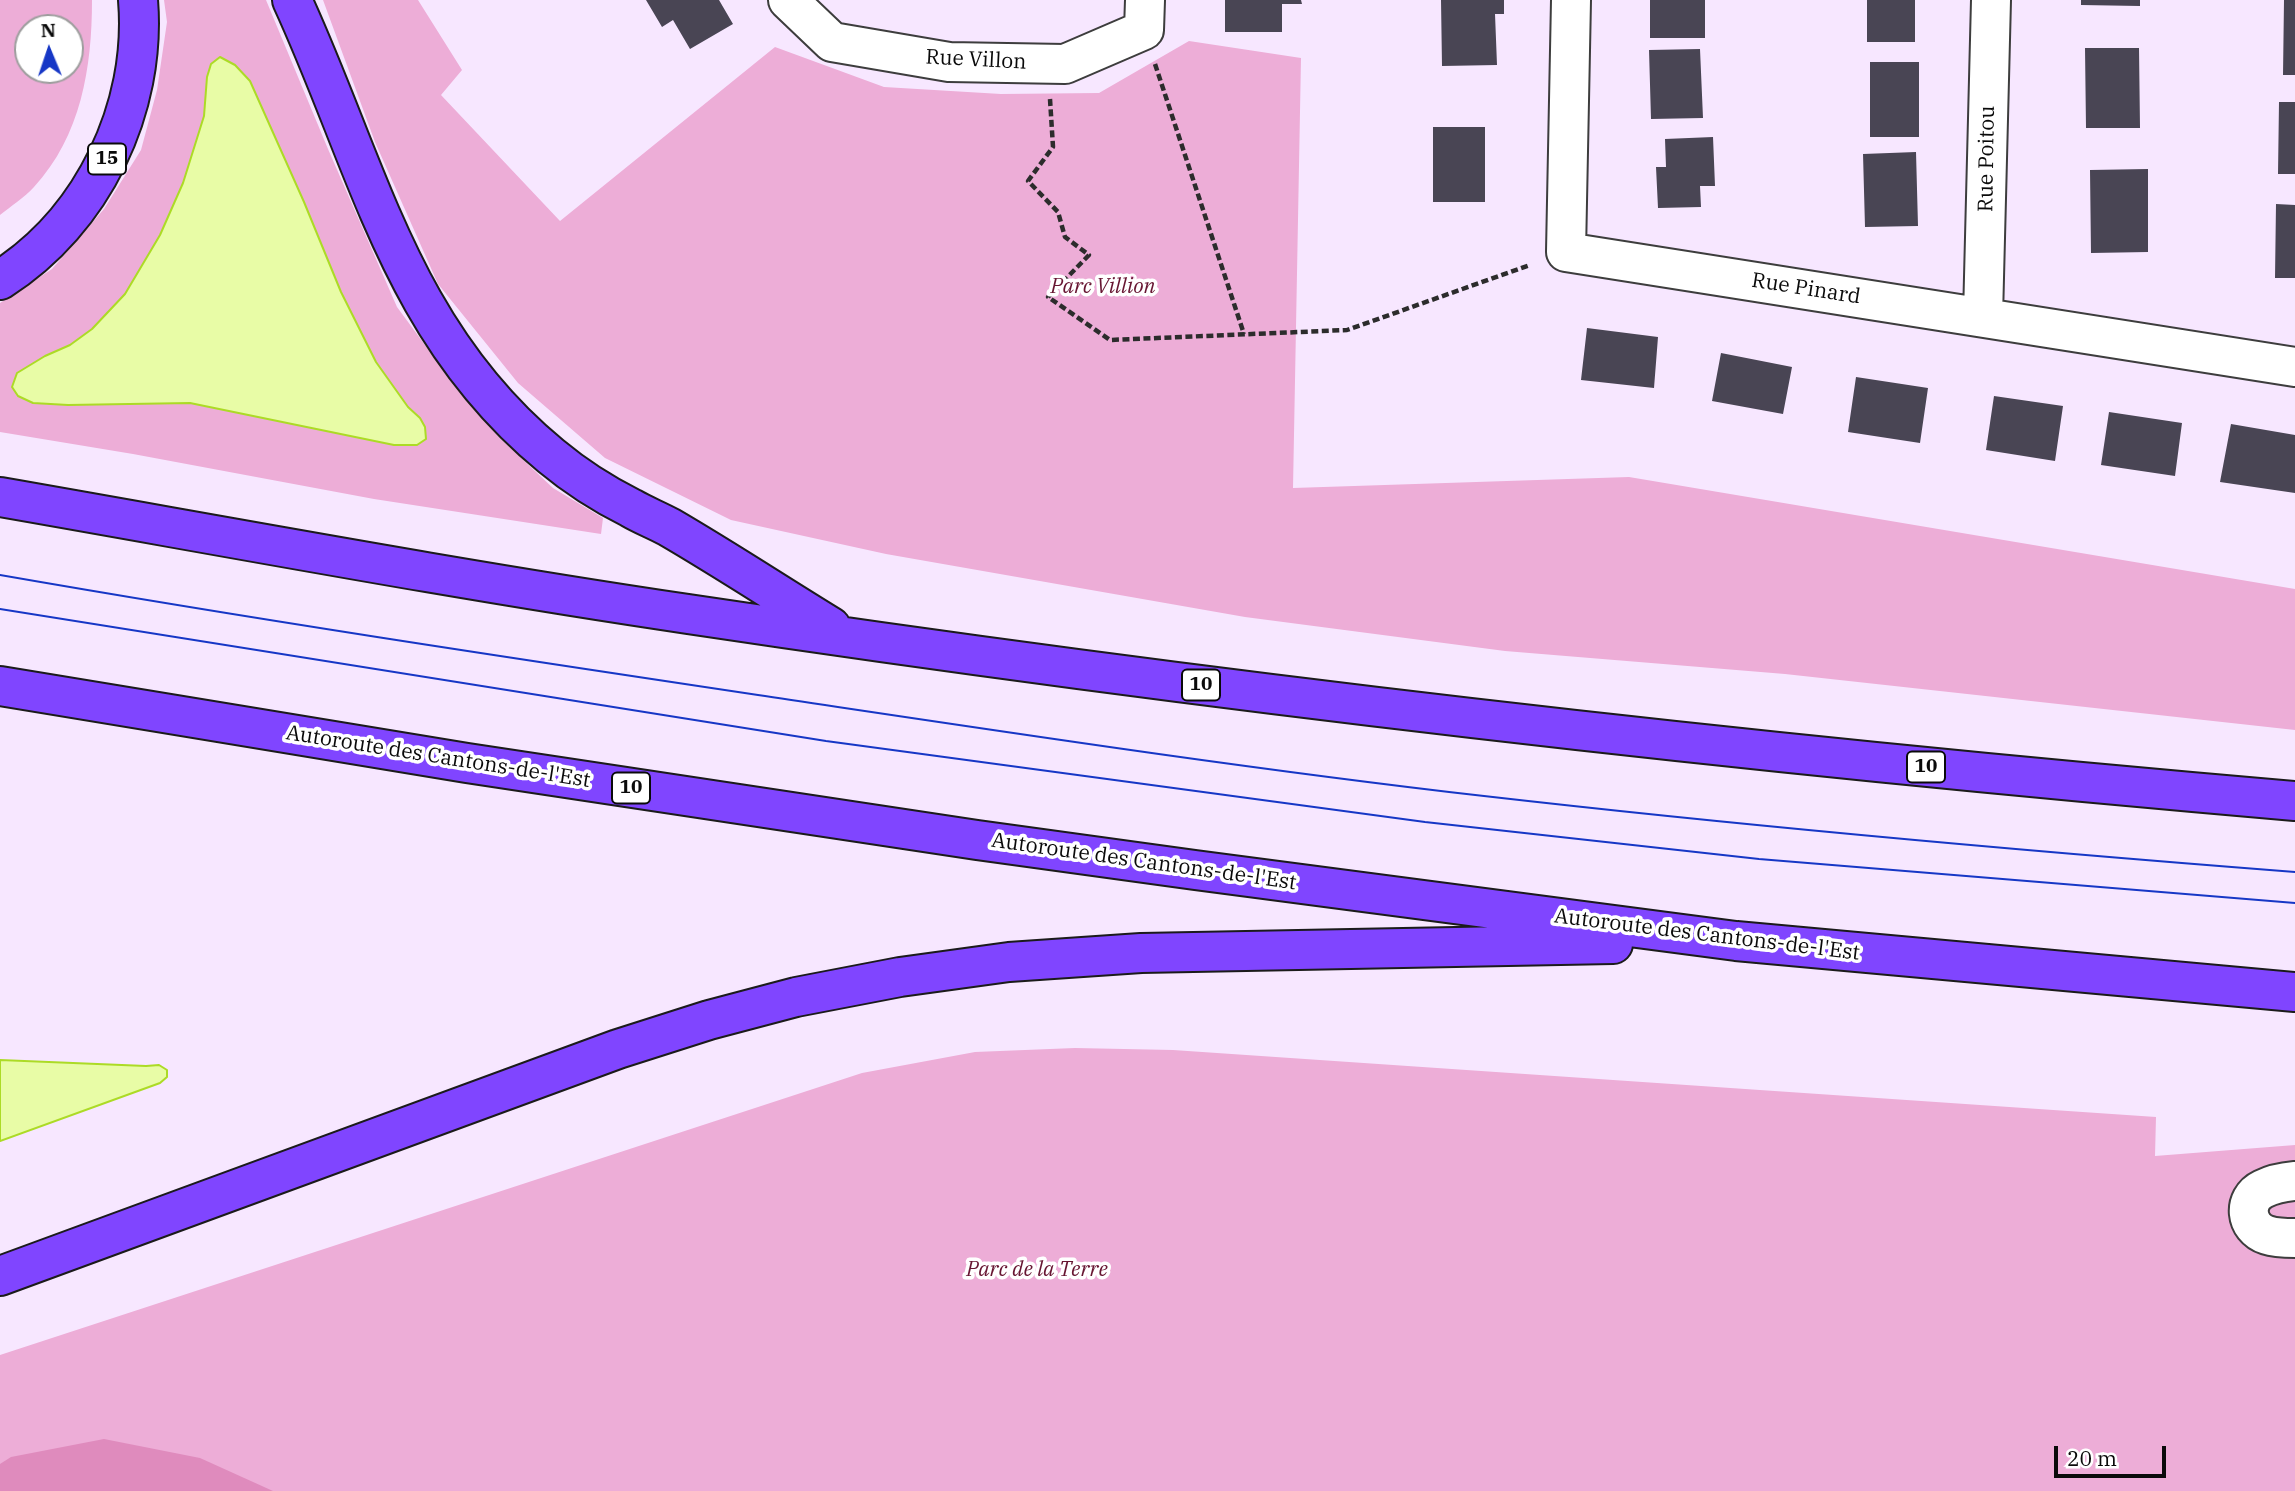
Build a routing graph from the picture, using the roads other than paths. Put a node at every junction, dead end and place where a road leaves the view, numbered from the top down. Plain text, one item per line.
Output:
1 (138, 0) edge
2 (292, 0) edge
3 (788, 0) edge
4 (1572, 0) edge
5 (1991, 0) edge
6 (1145, 15) edge
7 (0, 280) edge
8 (1983, 317) junction
9 (2295, 367) edge
10 (0, 497) edge
11 (845, 636) junction
12 (0, 686) edge
13 (2295, 801) edge
14 (1736, 941) junction
15 (2295, 992) edge
16 (2295, 1181) edge
17 (2295, 1238) edge
18 (0, 1276) edge

1 - 7 highway, 15
2 - 11 highway
3 - 6 street, Rue Villon
4 - 8 street, Rue Pinard
5 - 8 street, Rue Poitou
8 - 9 street, Rue Pinard
10 - 11 highway, 10
11 - 13 highway, 10
12 - 14 highway, Autoroute des Cantons-de-l'Est / 10
14 - 15 highway, Autoroute des Cantons-de-l'Est / 10
14 - 18 highway
16 - 17 street

